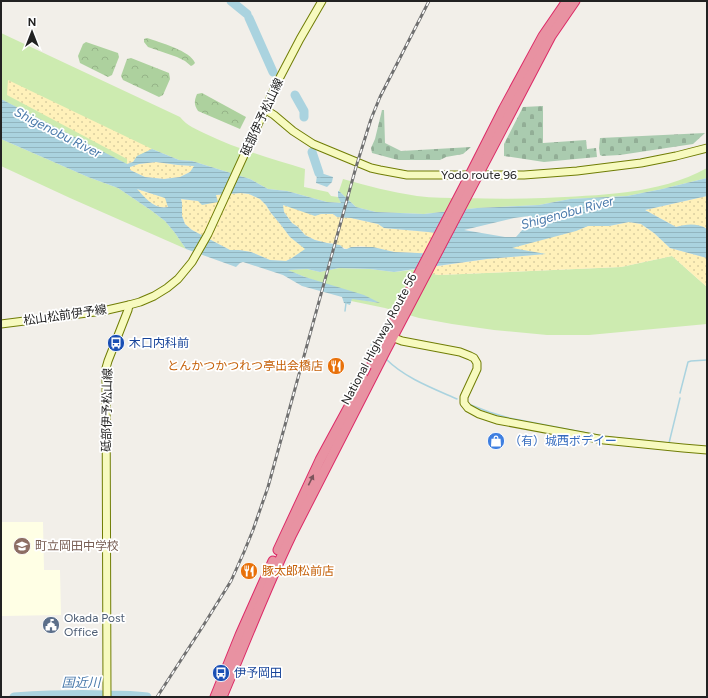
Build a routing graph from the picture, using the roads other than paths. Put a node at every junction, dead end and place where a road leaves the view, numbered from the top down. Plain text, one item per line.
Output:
1 (322, 1) edge
2 (567, 1) edge
3 (575, 1) edge
4 (266, 110) junction
5 (707, 148) edge
6 (473, 178) junction
7 (129, 305) junction
8 (1, 324) edge
9 (391, 335) junction
10 (707, 450) edge
11 (219, 696) edge
12 (107, 697) edge

1 - 4 main road, 砥部伊予松山線
2 - 6 highway, National Highway Route 56
3 - 6 highway, National Highway Route 56
4 - 6 main road, Yodo route 96
4 - 7 main road, 砥部伊予松山線
5 - 6 main road, Yodo route 96
6 - 9 highway, National Highway Route 56
7 - 8 main road, 松山松前伊予線
7 - 12 main road, 砥部伊予松山線
9 - 10 main road
9 - 11 highway, National Highway Route 56

